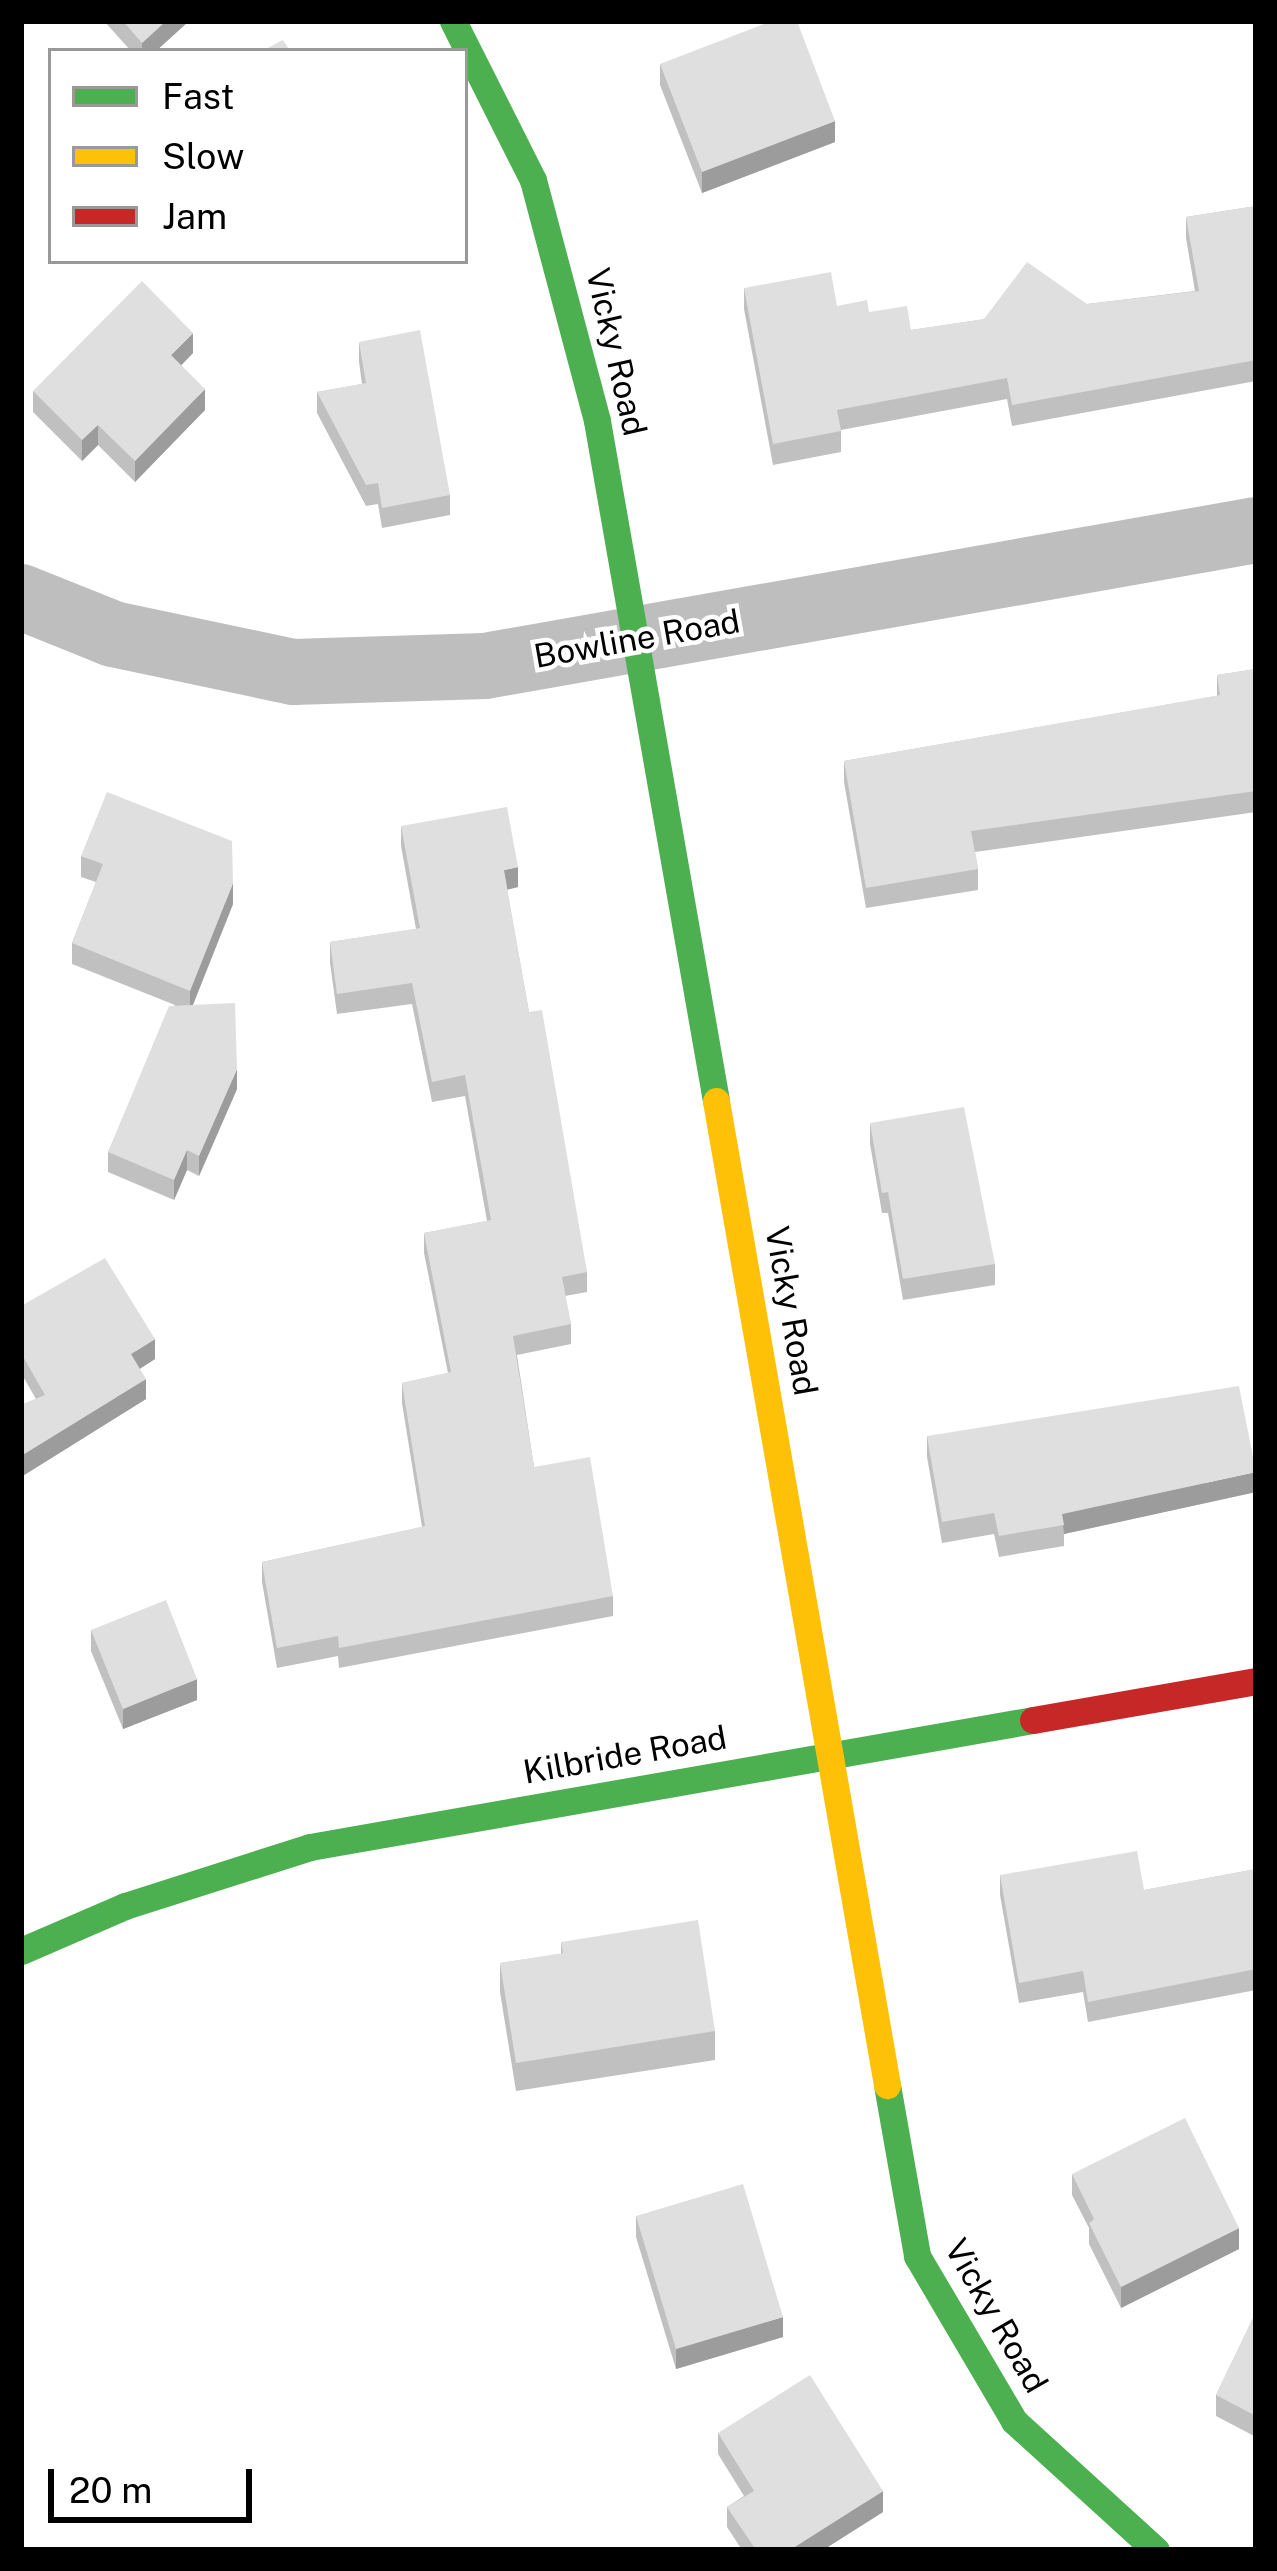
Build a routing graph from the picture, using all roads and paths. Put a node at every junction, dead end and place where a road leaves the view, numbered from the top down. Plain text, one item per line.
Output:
1 (454, 21) edge
2 (467, 48) edge
3 (468, 49) edge
4 (1256, 530) edge
5 (26, 612) edge
6 (639, 640) junction
7 (1256, 1681) edge
8 (831, 1755) junction
9 (21, 1951) edge
10 (1156, 2550) edge

1 - 2 street, Vicky Road
3 - 6 street, Vicky Road
4 - 6 street, Bowline Road
5 - 6 street, Bowline Road
6 - 8 street, Vicky Road
7 - 8 street, Kilbride Road
8 - 9 street, Kilbride Road
8 - 10 street, Vicky Road

